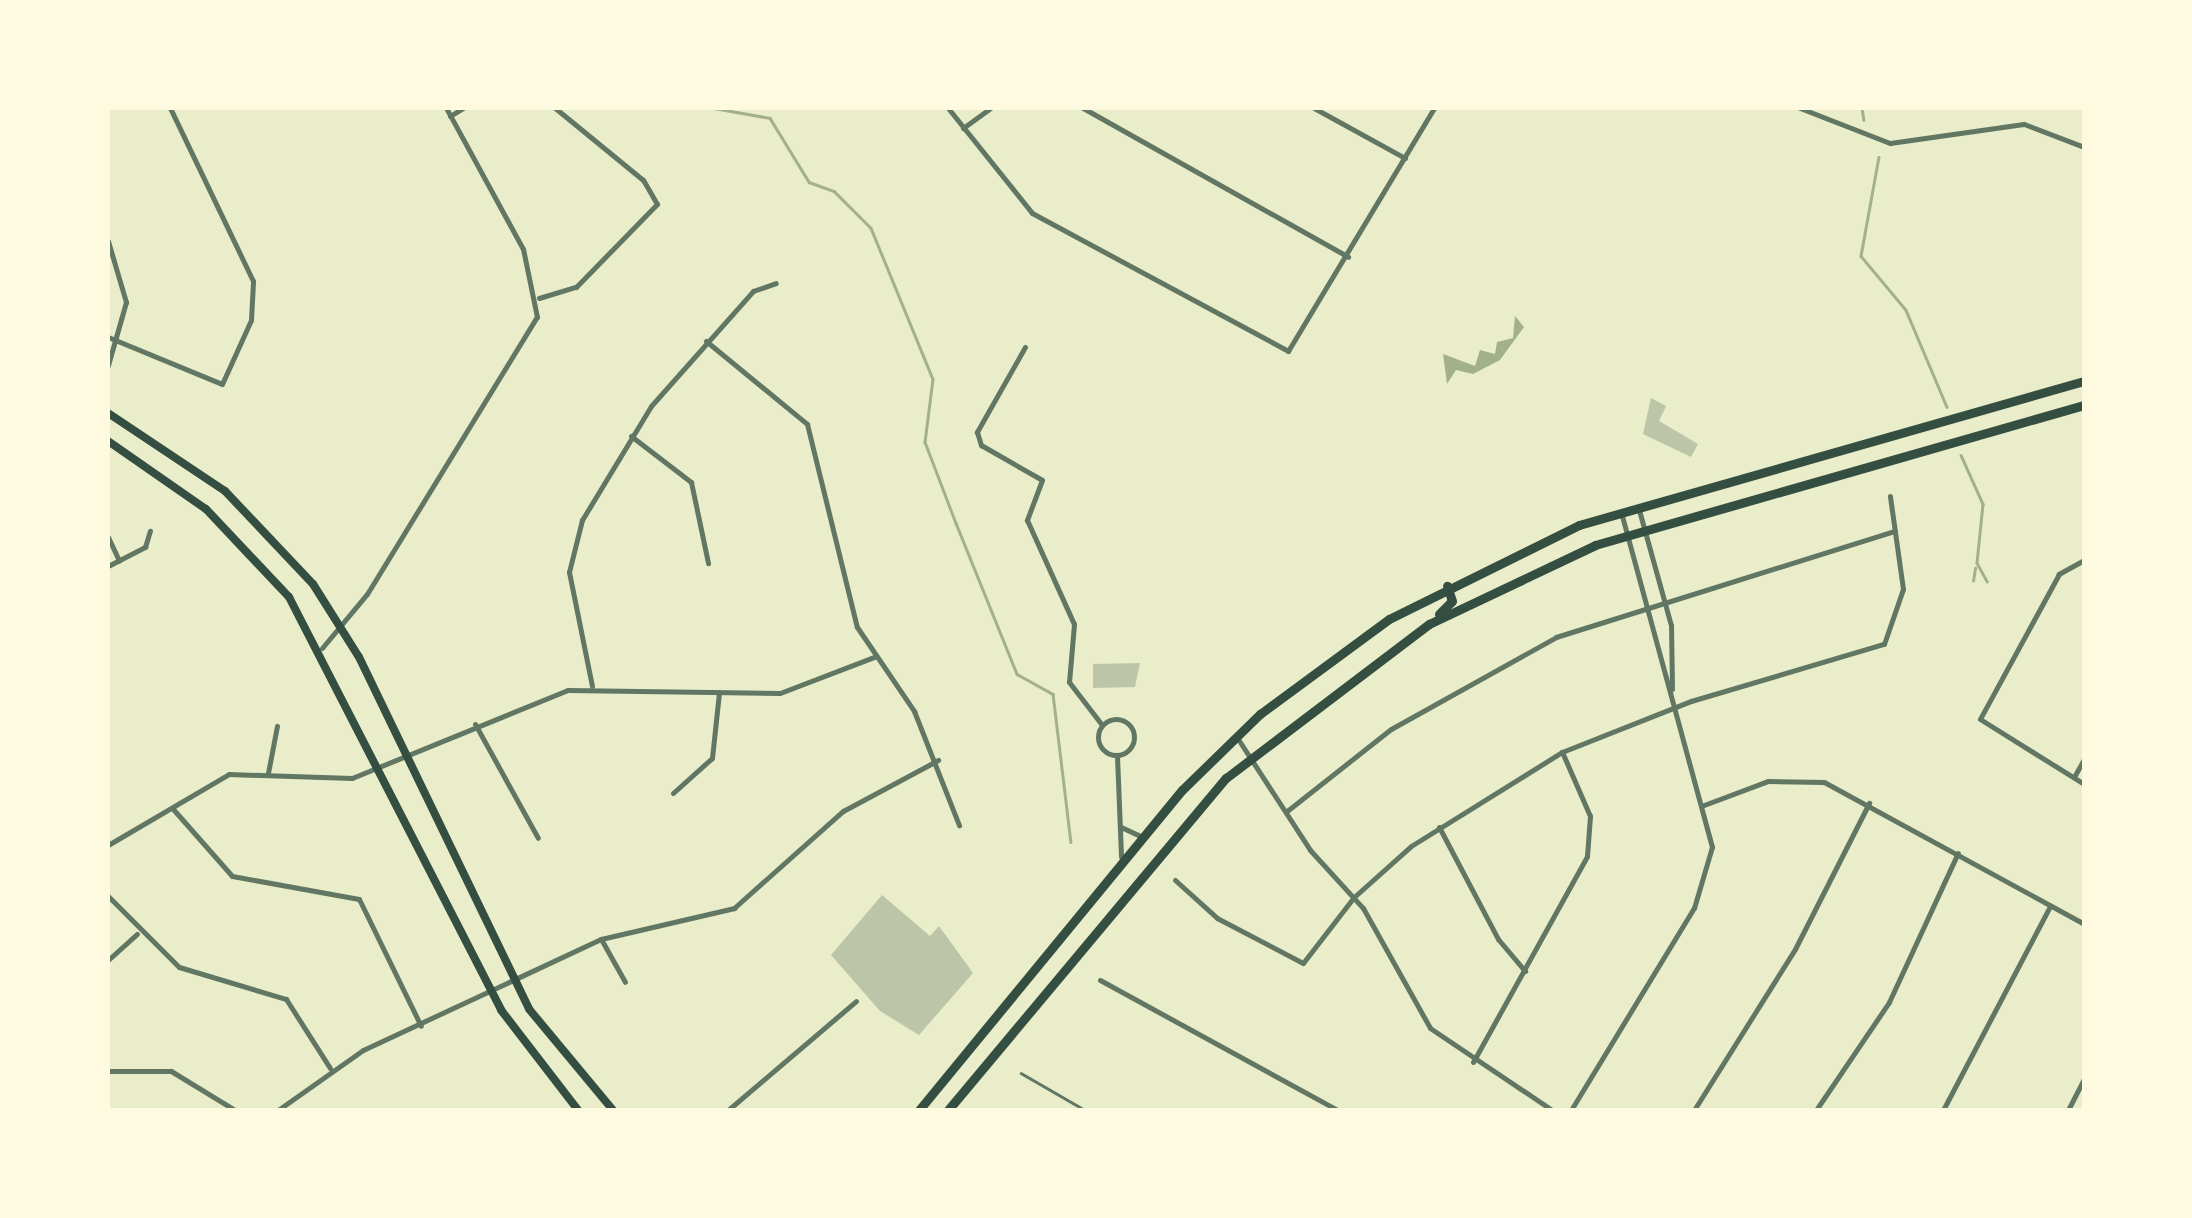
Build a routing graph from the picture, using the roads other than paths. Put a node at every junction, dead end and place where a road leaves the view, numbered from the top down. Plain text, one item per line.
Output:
1 (170, 108) edge
2 (446, 108) edge
3 (463, 108) edge
4 (555, 108) edge
5 (948, 108) edge
6 (991, 108) edge
7 (1083, 108) edge
8 (1314, 108) edge
9 (1434, 108) edge
10 (1800, 108) edge
11 (450, 116) junction
12 (962, 128) junction
13 (2084, 147) edge
14 (1405, 158) junction
15 (108, 241) edge
16 (1348, 257) junction
17 (776, 283) dead end
18 (539, 298) junction
19 (108, 337) edge
20 (706, 341) junction
21 (117, 342) junction
22 (1024, 347) dead end
23 (108, 365) edge
24 (2084, 380) edge
25 (2065, 387) junction
26 (2084, 406) edge
27 (2070, 409) junction
28 (108, 413) edge
29 (630, 436) junction
30 (108, 442) edge
31 (1890, 496) dead end
32 (1638, 506) junction
33 (1621, 512) junction
34 (150, 531) dead end
35 (1643, 531) junction
36 (1896, 531) junction
37 (1627, 536) junction
38 (108, 537) edge
39 (2084, 560) edge
40 (119, 561) junction
41 (708, 563) dead end
42 (108, 566) edge
43 (1448, 586) junction
44 (1664, 597) junction
45 (1650, 602) junction
46 (341, 628) junction
47 (1405, 640) junction
48 (322, 648) junction
49 (874, 657) junction
50 (592, 686) junction
51 (719, 692) junction
52 (1671, 692) junction
53 (1673, 706) junction
54 (475, 724) junction
55 (1102, 725) junction
56 (277, 726) dead end
57 (1235, 736) junction
58 (1562, 752) junction
59 (406, 754) junction
60 (1251, 754) junction
61 (1117, 755) junction
62 (2084, 759) edge
63 (938, 760) junction
64 (380, 766) junction
65 (268, 773) junction
66 (2074, 778) junction
67 (2084, 784) edge
68 (673, 793) dead end
69 (1869, 803) junction
70 (1704, 805) junction
71 (173, 809) junction
72 (1287, 810) junction
73 (960, 825) dead end
74 (1122, 827) junction
75 (1439, 827) junction
76 (1140, 836) junction
77 (538, 838) dead end
78 (108, 845) edge
79 (1958, 853) junction
80 (1121, 857) junction
81 (1175, 880) dead end
82 (108, 896) edge
83 (1354, 897) junction
84 (2051, 905) junction
85 (1065, 922) junction
86 (2084, 924) edge
87 (137, 934) junction
88 (1084, 938) junction
89 (602, 939) junction
90 (108, 960) edge
91 (1525, 971) junction
92 (515, 980) junction
93 (1100, 980) dead end
94 (625, 982) dead end
95 (492, 992) junction
96 (856, 1001) dead end
97 (422, 1026) junction
98 (952, 1060) junction
99 (1473, 1062) junction
100 (330, 1068) junction
101 (108, 1072) edge
102 (1021, 1073) dead end
103 (971, 1075) junction
104 (2084, 1078) edge
105 (235, 1110) edge
106 (278, 1110) edge
107 (578, 1110) edge
108 (614, 1110) edge
109 (728, 1110) edge
110 (919, 1110) edge
111 (948, 1110) edge
112 (1085, 1110) edge
113 (1337, 1110) edge
114 (1552, 1110) edge
115 (1571, 1110) edge
116 (1694, 1110) edge
117 (1816, 1110) edge
118 (1942, 1110) edge
119 (2068, 1110) edge

1 - 21 street
2 - 11 street
3 - 11 street
4 - 18 street
5 - 12 street
6 - 12 street
7 - 16 street
8 - 14 street
9 - 14 street
10 - 13 street
11 - 18 street
12 - 16 street
14 - 16 street
15 - 21 street
17 - 20 street
18 - 46 street
19 - 21 street
20 - 29 street
20 - 49 street
21 - 23 street
22 - 55 street
24 - 25 main road
25 - 27 main road
25 - 32 main road
26 - 27 main road
27 - 35 main road
28 - 46 main road
29 - 41 street
29 - 50 street
30 - 48 main road
31 - 36 street
32 - 33 main road
32 - 35 street
33 - 37 street
33 - 43 main road
34 - 40 street
35 - 37 main road
35 - 44 street
36 - 44 street
36 - 53 street
37 - 45 street
37 - 47 main road
38 - 40 street
39 - 66 street
40 - 42 street
43 - 47 main road
43 - 57 main road
44 - 45 street
44 - 52 street
45 - 52 street
45 - 72 street
46 - 48 street
46 - 59 main road
47 - 60 main road
48 - 64 main road
49 - 51 street
49 - 63 street
50 - 51 street
50 - 54 street
51 - 68 street
52 - 53 street
53 - 58 street
53 - 70 street
54 - 59 street
54 - 77 street
55 - 61 street
55 - 61 street
56 - 65 street
57 - 60 street
57 - 76 main road
58 - 75 street
58 - 91 street
59 - 64 street
59 - 92 main road
60 - 72 street
60 - 88 main road
61 - 74 street
62 - 66 street
63 - 73 street
63 - 89 street
64 - 65 street
64 - 95 main road
65 - 71 street
66 - 67 street
69 - 70 street
69 - 79 street
69 - 116 street
70 - 115 street
71 - 78 street
71 - 97 street
72 - 83 street
74 - 76 street
74 - 80 street
75 - 83 street
75 - 91 street
76 - 80 main road
79 - 84 street
79 - 117 street
80 - 85 main road
81 - 83 street
82 - 87 street
83 - 99 street
84 - 86 street
84 - 118 street
85 - 88 main road
85 - 98 main road
87 - 90 street
87 - 100 street
88 - 103 main road
89 - 92 street
89 - 94 street
91 - 99 street
92 - 95 street
92 - 108 main road
93 - 113 street
95 - 97 street
95 - 107 main road
96 - 109 street
97 - 100 street
98 - 103 main road
98 - 110 main road
99 - 114 street
100 - 106 street
101 - 105 street
102 - 112 lane
103 - 111 main road
104 - 119 street

